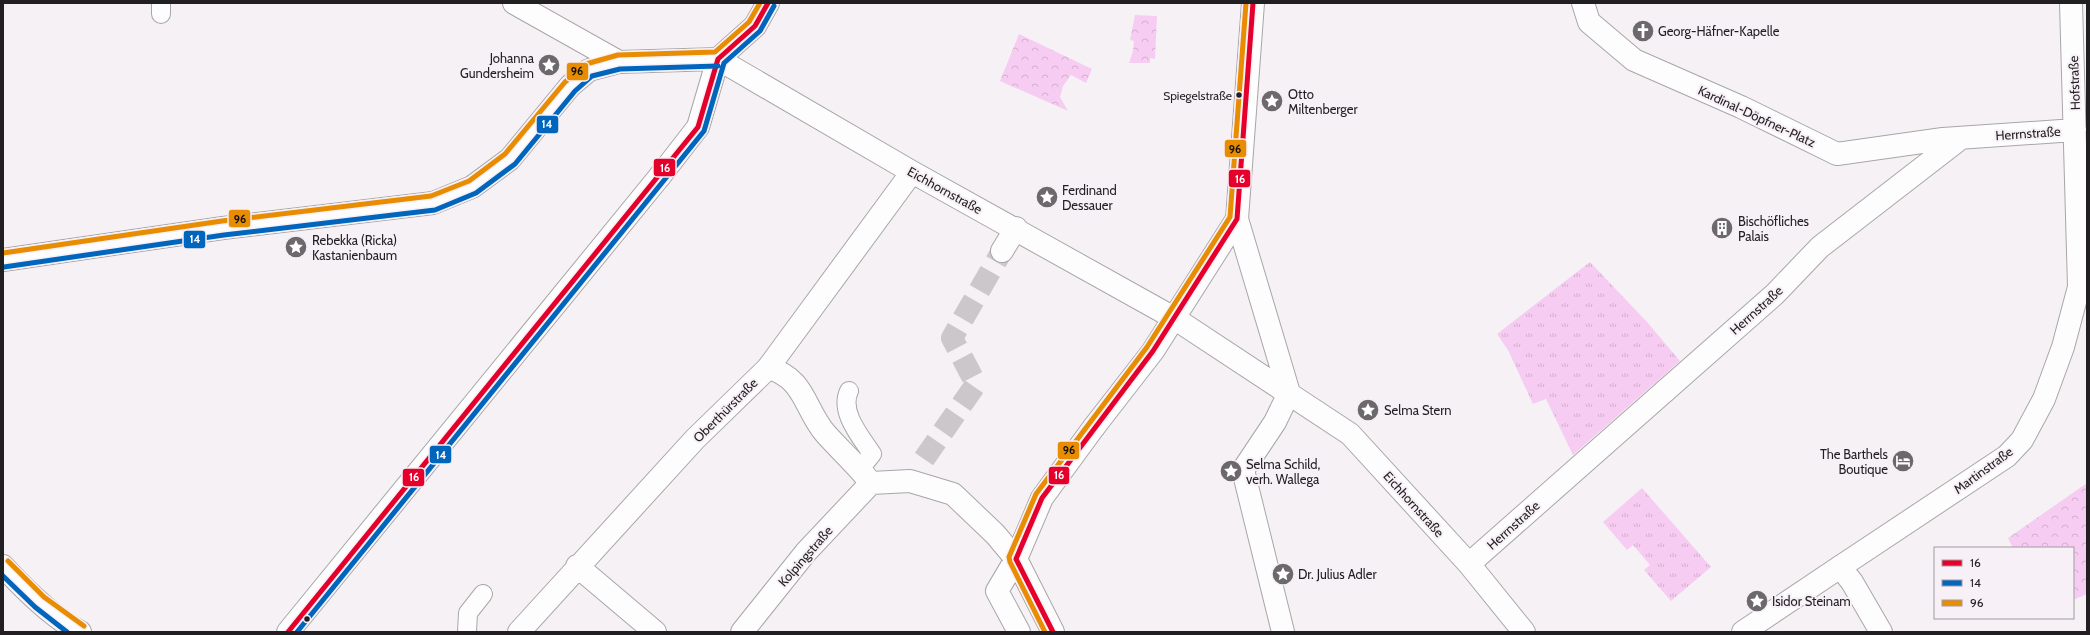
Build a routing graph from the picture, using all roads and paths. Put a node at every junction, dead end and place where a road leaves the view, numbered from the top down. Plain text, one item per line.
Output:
1 (514, 3) edge
2 (768, 3) edge
3 (1253, 3) edge
4 (1582, 3) edge
5 (2071, 3) edge
6 (718, 59) junction
7 (619, 62) junction
8 (2075, 130) junction
9 (1961, 138) junction
10 (912, 172) junction
11 (2081, 193) edge
12 (1237, 219) junction
13 (1016, 228) junction
14 (1002, 252) tunnel mouth
15 (3, 260) edge
16 (1174, 318) junction
17 (768, 368) junction
18 (849, 391) dead end
19 (1289, 393) junction
20 (866, 476) junction
21 (1016, 559) junction
22 (1469, 564) junction
23 (3, 566) edge
24 (577, 566) junction
25 (1840, 567) junction
26 (483, 594) dead end
27 (72, 630) edge
28 (288, 632) edge
29 (467, 632) edge
30 (519, 632) edge
31 (655, 632) edge
32 (742, 632) edge
33 (1019, 632) edge
34 (1053, 632) edge
35 (1283, 632) edge
36 (1524, 632) edge
37 (1743, 632) edge
38 (1881, 632) edge

1 - 7 street
2 - 6 street
3 - 12 street
4 - 9 street, Kardinal-Döpfner-Platz
5 - 8 street, Hofstraße
6 - 7 street
6 - 10 street, Eichhornstraße
6 - 28 street
7 - 15 street
8 - 9 street, Herrnstraße
8 - 11 street, Hofstraße
9 - 22 street, Herrnstraße
10 - 13 street, Eichhornstraße
10 - 17 street, Oberthürstraße
11 - 25 street, Martinstraße
12 - 16 street
12 - 19 street
13 - 14 street
13 - 16 street, Eichhornstraße
16 - 19 street, Eichhornstraße
16 - 21 street
17 - 20 street
17 - 24 street, Oberthürstraße
18 - 20 lane
19 - 22 street, Eichhornstraße
19 - 35 street
20 - 21 street
20 - 32 street, Kolpingstraße
21 - 33 street
21 - 34 street
22 - 36 street, Eichhornstraße
23 - 27 street
24 - 30 street, Oberthürstraße
24 - 31 street
25 - 37 street, Martinstraße
25 - 38 street
26 - 29 lane

